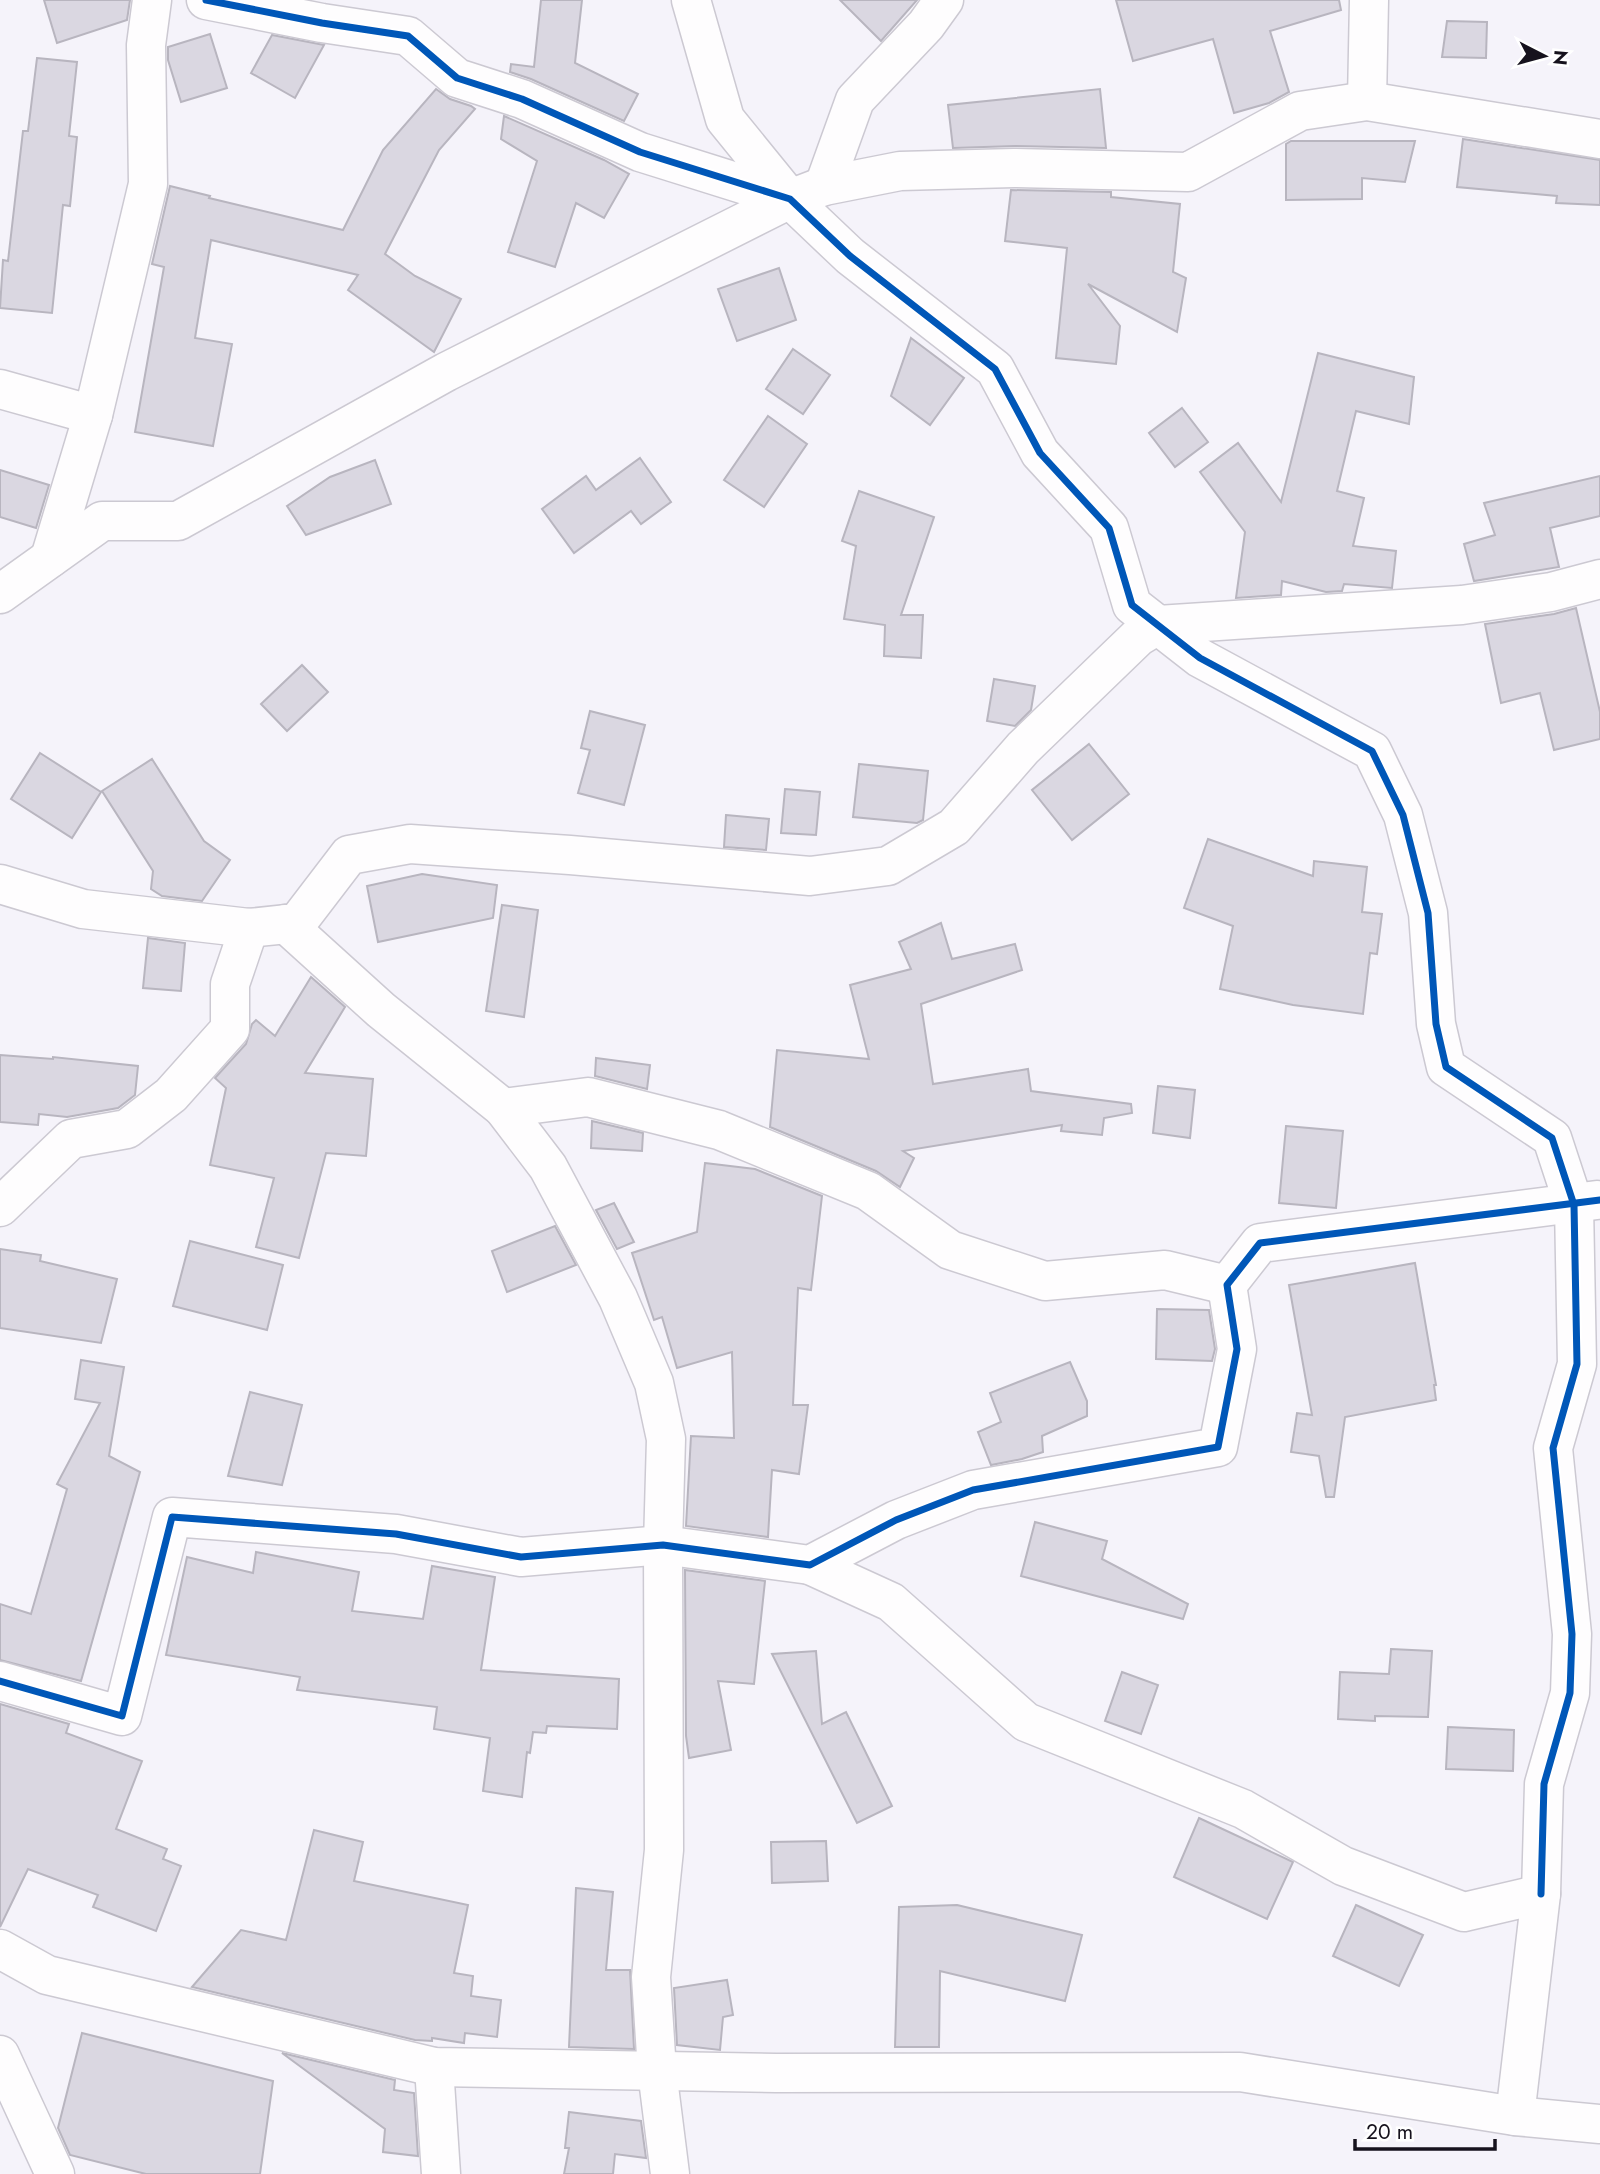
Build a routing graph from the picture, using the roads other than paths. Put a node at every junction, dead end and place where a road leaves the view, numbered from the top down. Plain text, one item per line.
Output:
1 (152, 0) edge
2 (206, 0) edge
3 (691, 0) edge
4 (944, 0) edge
5 (1369, 0) edge
6 (1367, 101) junction
7 (1600, 139) edge
8 (807, 193) junction
9 (0, 389) edge
10 (93, 415) junction
11 (50, 558) junction
12 (1600, 579) edge
13 (0, 594) edge
14 (1158, 625) junction
15 (0, 884) edge
16 (267, 926) junction
17 (503, 1108) junction
18 (1587, 1202) edge
19 (0, 1207) edge
20 (1227, 1285) junction
21 (663, 1545) junction
22 (810, 1565) junction
23 (0, 1681) edge
24 (1541, 1894) junction
25 (0, 1949) edge
26 (0, 2055) edge
27 (434, 2067) junction
28 (657, 2071) junction
29 (1515, 2116) junction
30 (1600, 2124) edge
31 (55, 2174) edge
32 (441, 2174) edge
33 (670, 2174) edge

1 - 10 street
2 - 8 street
3 - 8 street
4 - 8 street
5 - 6 street
6 - 7 street
6 - 8 street
8 - 11 street
8 - 14 street
9 - 10 street
10 - 11 street
11 - 13 street
12 - 14 street
14 - 16 street
14 - 18 street
15 - 16 street
16 - 17 street
16 - 19 street
17 - 20 street
17 - 21 street
18 - 20 street
18 - 24 street
20 - 22 street
21 - 22 street
21 - 23 street
21 - 28 street
22 - 24 street
24 - 29 street
25 - 27 street
26 - 31 street
27 - 28 street
27 - 32 street
28 - 29 street
28 - 33 street
29 - 30 street

